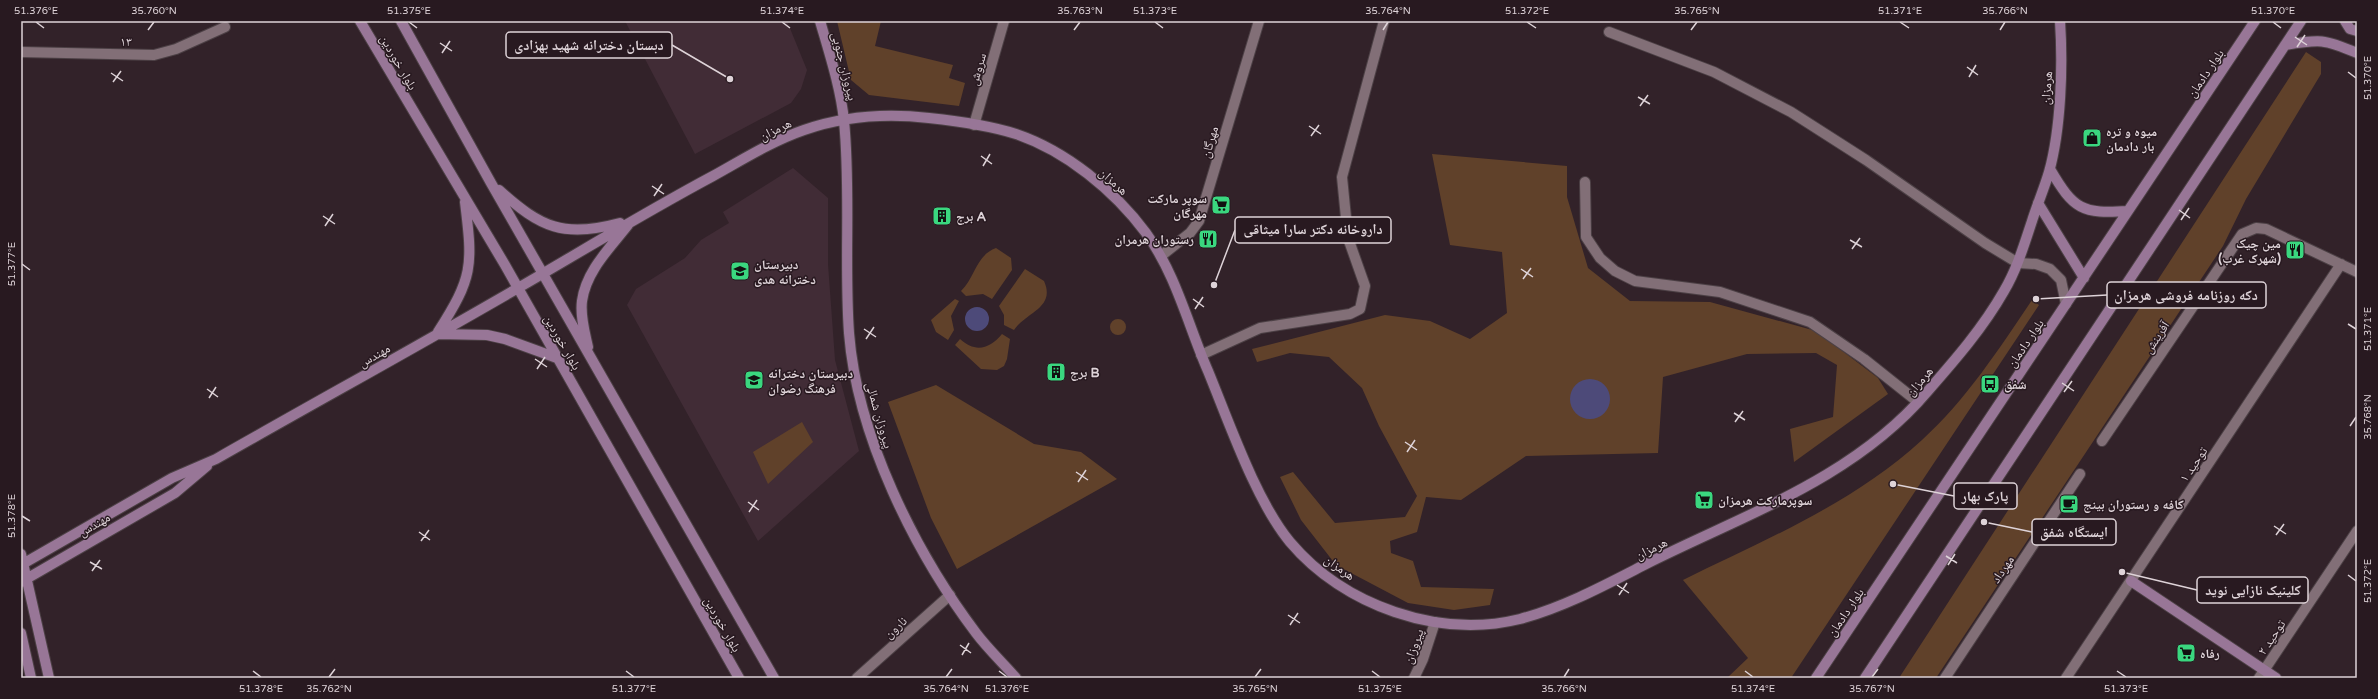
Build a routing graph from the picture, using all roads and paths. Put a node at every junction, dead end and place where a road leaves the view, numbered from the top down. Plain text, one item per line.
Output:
1 (360, 21) edge
2 (401, 21) edge
3 (820, 21) edge
4 (1004, 21) edge
5 (1259, 21) edge
6 (1384, 21) edge
7 (2060, 21) edge
8 (2255, 21) edge
9 (2301, 21) edge
10 (2345, 21) edge
11 (225, 27) dead end
12 (2357, 31) edge
13 (1609, 32) dead end
14 (2286, 45) junction
15 (21, 52) edge
16 (2357, 53) edge
17 (844, 118) junction
18 (974, 125) junction
19 (2050, 169) junction
20 (1585, 182) dead end
21 (491, 183) junction
22 (464, 198) junction
23 (2038, 203) junction
24 (2128, 211) junction
25 (633, 219) junction
26 (1161, 256) junction
27 (2018, 263) junction
28 (2341, 264) junction
29 (2357, 272) edge
30 (544, 273) junction
31 (2084, 278) junction
32 (517, 288) junction
33 (2066, 304) junction
34 (436, 334) junction
35 (1201, 355) junction
36 (557, 358) junction
37 (591, 358) junction
38 (1918, 402) junction
39 (2102, 441) dead end
40 (216, 459) junction
41 (2080, 474) dead end
42 (2357, 531) edge
43 (22, 561) edge
44 (24, 580) edge
45 (2131, 580) junction
46 (950, 595) junction
47 (1435, 622) junction
48 (21, 632) edge
49 (2262, 674) edge
50 (32, 678) edge
51 (48, 678) edge
52 (739, 678) edge
53 (774, 678) edge
54 (857, 678) edge
55 (1016, 678) edge
56 (1414, 678) edge
57 (1816, 678) edge
58 (1865, 678) edge
59 (1945, 678) edge
60 (2066, 678) edge
61 (2276, 678) edge

1 - 22 street, بلوار خوردین
2 - 21 street, بلوار خوردین
3 - 17 street, پیروزان جنوبی
4 - 18 street, سروش
5 - 26 street, مهرگان
6 - 35 street
7 - 19 street, هرمزان
8 - 24 street, بلوار دادمان
9 - 14 street
10 - 12 street
11 - 15 street, ۱۳
13 - 27 street
14 - 16 street
14 - 58 street
17 - 18 street, هرمزان
17 - 25 street, هرمزان
17 - 46 street, پیروزان شمالی
18 - 26 street, هرمزان
19 - 23 street, هرمزان
19 - 24 street
20 - 38 street
21 - 25 street
21 - 30 street, بلوار خوردین
22 - 32 street, بلوار خوردین
22 - 34 street
23 - 27 street, هرمزان
23 - 31 street
24 - 31 street, بلوار دادمان
25 - 30 street, هرمزان
25 - 37 street
26 - 35 street, هرمزان
27 - 33 street
27 - 38 street, هرمزان
28 - 29 street, آفرینش
28 - 39 street, آفرینش
28 - 45 street, توحید ۱
30 - 32 street, مهندس
30 - 37 street, بلوار خوردین
31 - 33 street, بلوار دادمان
32 - 34 street, مهندس
32 - 36 street, بلوار خوردین
33 - 57 street, بلوار دادمان
34 - 36 street
34 - 40 street, مهندس
35 - 47 street, هرمزان
36 - 52 street, بلوار خوردین
37 - 53 street, بلوار خوردین
38 - 47 street, هرمزان
40 - 43 street, مهندس
40 - 44 street, مهندس
41 - 59 street, مهرداد
42 - 49 street, توحید ۲
43 - 44 street
44 - 51 street
45 - 49 street
45 - 60 street, توحید ۱
46 - 54 street, نارون
46 - 55 street, پیروزان شمالی
47 - 56 street, پیروزان
48 - 50 street
49 - 61 street

